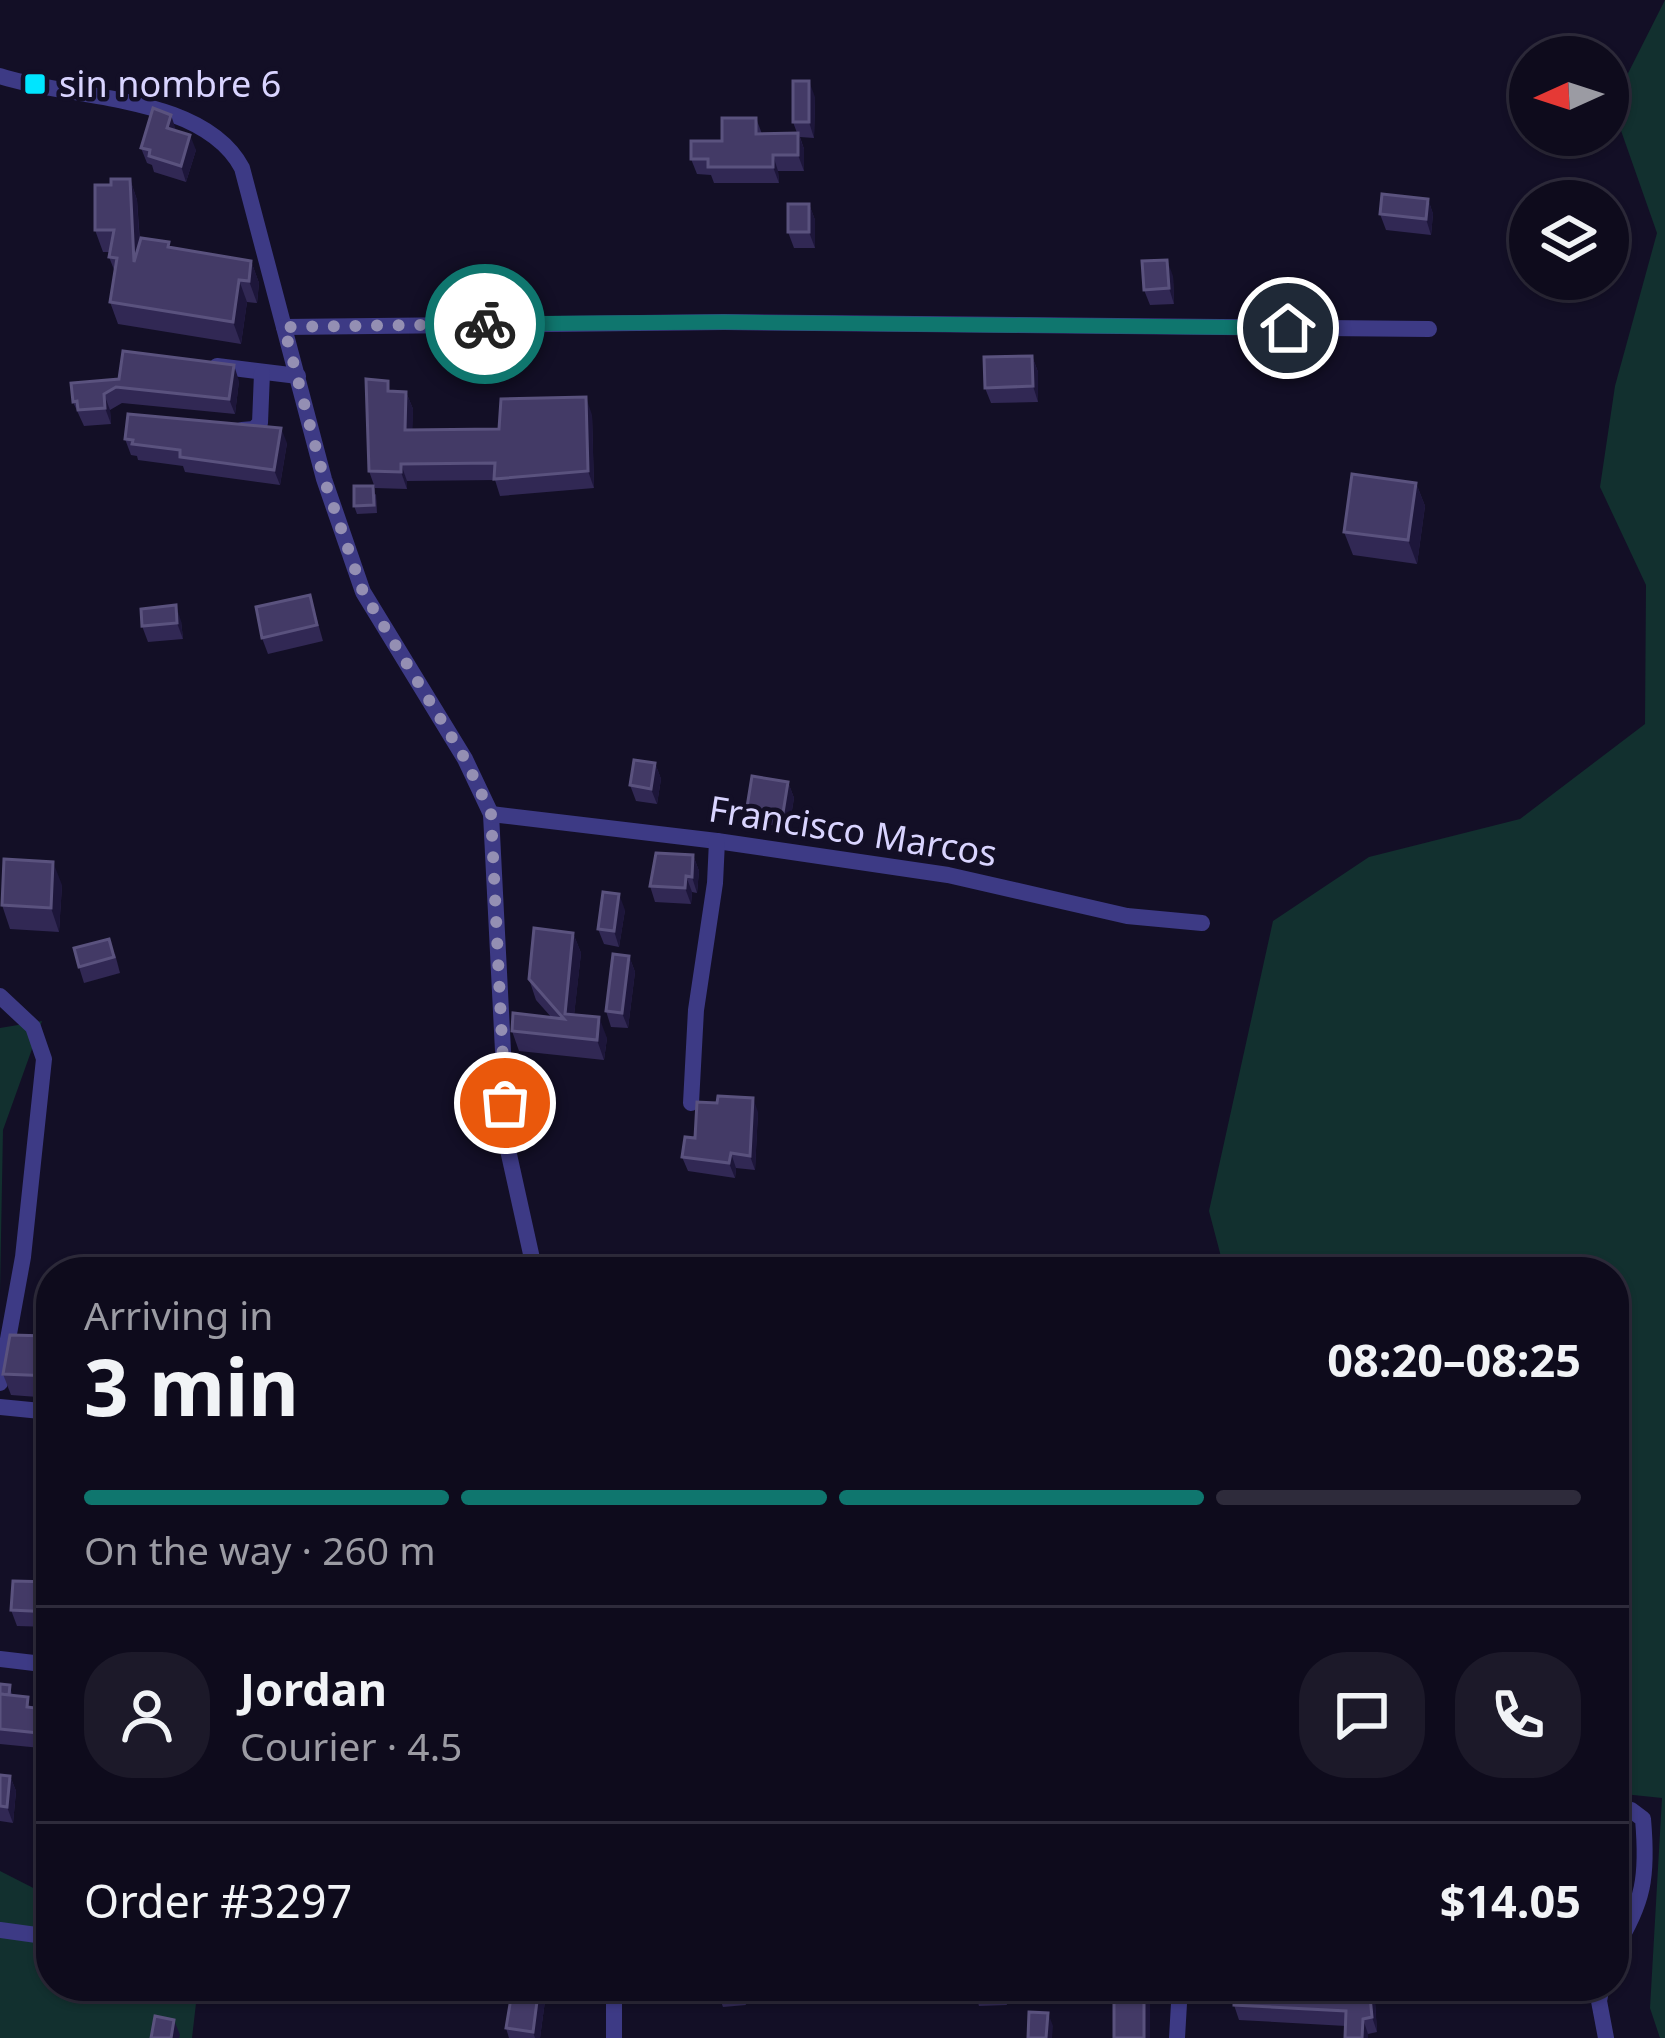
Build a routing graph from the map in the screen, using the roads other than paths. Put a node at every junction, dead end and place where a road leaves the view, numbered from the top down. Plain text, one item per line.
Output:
1 (0, 76) edge
2 (284, 327) junction
3 (1429, 329) dead end
4 (199, 364) edge
5 (262, 373) junction
6 (298, 376) junction
7 (225, 428) edge
8 (491, 814) junction
9 (717, 841) junction
10 (1202, 923) dead end
11 (0, 996) edge
12 (691, 1103) edge
13 (532, 1257) edge
14 (0, 1383) edge
15 (0, 1406) edge
16 (36, 1410) edge
17 (0, 1659) edge
18 (36, 1663) edge
19 (1629, 1810) edge
20 (1629, 1927) edge
21 (0, 1930) edge
22 (36, 1934) edge
23 (614, 2001) edge
24 (1179, 2001) edge
25 (1599, 2001) edge
26 (614, 2038) edge
27 (1178, 2038) edge
28 (1606, 2038) edge

1 - 2 street
2 - 3 street
2 - 6 street
4 - 5 street
5 - 6 street
5 - 7 street
6 - 8 street
8 - 9 street, Francisco Marcos
8 - 13 street
9 - 10 street, Francisco Marcos
9 - 12 street
11 - 14 street
15 - 16 street
17 - 18 street
19 - 20 street
21 - 22 street
23 - 26 street
24 - 27 street
25 - 28 street

